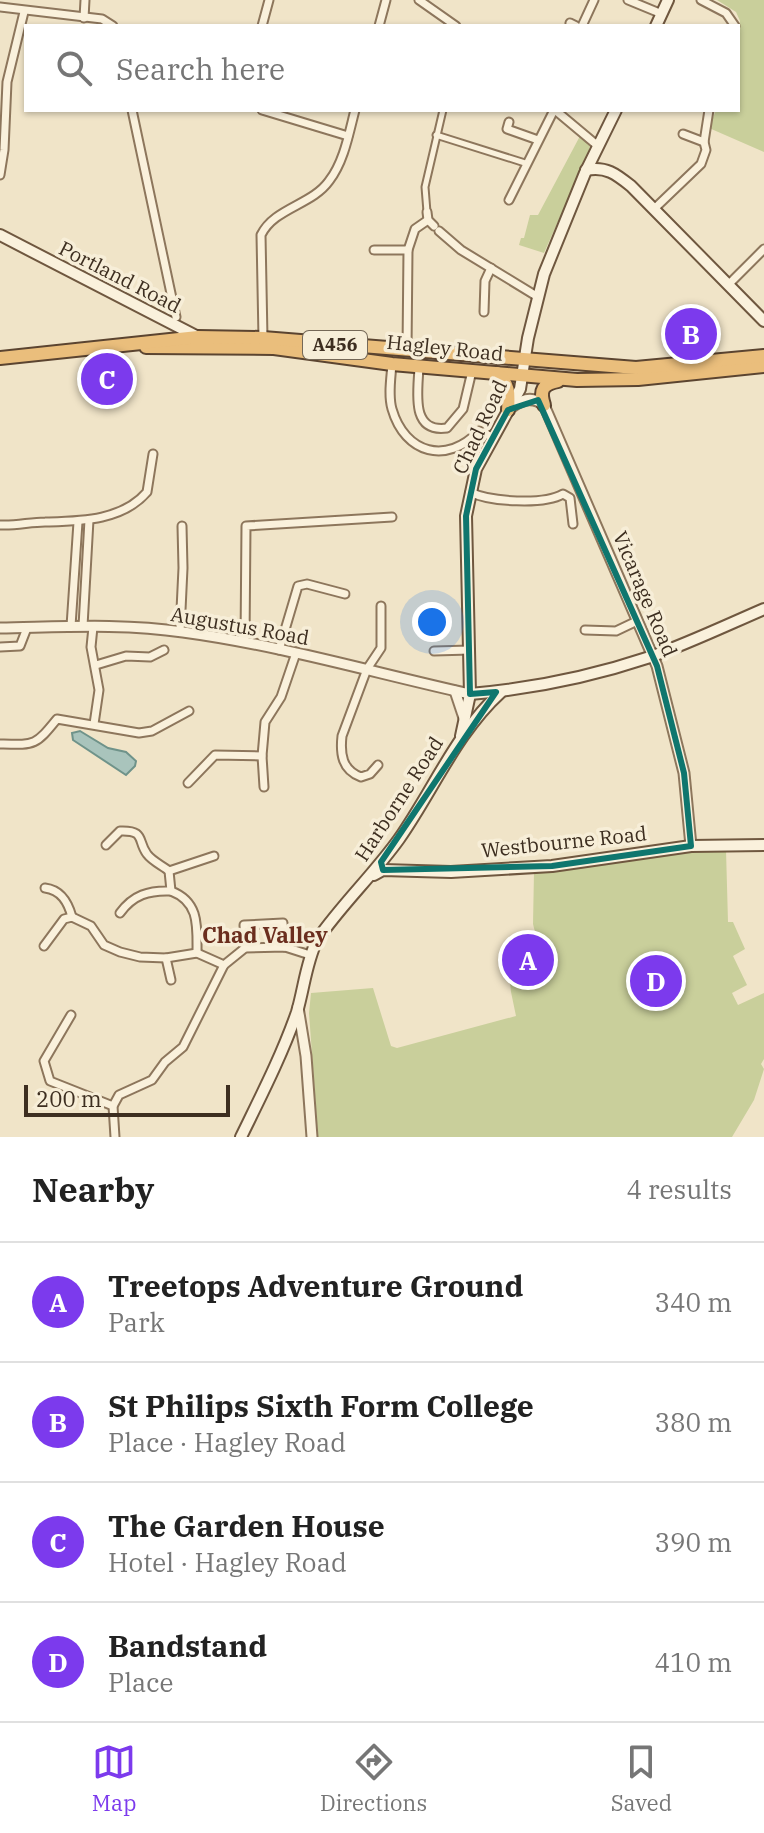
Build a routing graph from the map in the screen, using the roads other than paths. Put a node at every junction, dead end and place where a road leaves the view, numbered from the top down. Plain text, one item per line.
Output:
1 (85, 0) edge
2 (269, 0) edge
3 (386, 0) edge
4 (419, 0) edge
5 (594, 0) edge
6 (628, 0) edge
7 (668, 0) edge
8 (701, 0) edge
9 (431, 3) edge
10 (0, 7) edge
11 (24, 12) junction
12 (662, 14) junction
13 (443, 16) junction
14 (84, 18) junction
15 (110, 23) edge
16 (263, 24) edge
17 (380, 24) edge
18 (437, 24) edge
19 (453, 24) edge
20 (577, 24) edge
21 (657, 24) edge
22 (734, 24) edge
23 (132, 112) edge
24 (269, 112) edge
25 (354, 112) edge
26 (442, 112) edge
27 (553, 112) edge
28 (556, 112) edge
29 (615, 112) edge
30 (709, 112) edge
31 (509, 122) dead end
32 (683, 134) dead end
33 (436, 135) junction
34 (348, 136) junction
35 (538, 140) junction
36 (704, 142) junction
37 (598, 146) junction
38 (525, 163) junction
39 (608, 169) junction
40 (586, 170) junction
41 (0, 175) edge
42 (509, 200) dead end
43 (654, 209) junction
44 (432, 222) junction
45 (0, 235) edge
46 (764, 249) edge
47 (374, 250) dead end
48 (408, 250) junction
49 (491, 268) junction
50 (728, 285) junction
51 (538, 297) junction
52 (484, 312) dead end
53 (176, 317) dead end
54 (764, 321) edge
55 (198, 337) junction
56 (263, 338) junction
57 (226, 346) junction
58 (122, 347) junction
59 (409, 351) junction
60 (764, 356) edge
61 (0, 358) edge
62 (524, 360) junction
63 (392, 364) junction
64 (764, 366) edge
65 (419, 367) junction
66 (472, 371) junction
67 (497, 373) junction
68 (637, 374) junction
69 (523, 377) junction
70 (565, 380) junction
71 (586, 381) junction
72 (544, 405) junction
73 (508, 410) junction
74 (492, 437) junction
75 (153, 454) dead end
76 (579, 489) junction
77 (470, 492) junction
78 (563, 494) junction
79 (392, 517) dead end
80 (89, 520) junction
81 (78, 522) junction
82 (573, 524) dead end
83 (0, 525) edge
84 (182, 526) dead end
85 (345, 594) dead end
86 (381, 606) dead end
87 (764, 609) edge
88 (637, 621) junction
89 (71, 626) junction
90 (88, 626) junction
91 (0, 628) edge
92 (27, 628) junction
93 (585, 630) dead end
94 (180, 631) junction
95 (245, 641) junction
96 (0, 647) edge
97 (164, 650) dead end
98 (279, 650) junction
99 (470, 650) junction
100 (434, 651) dead end
101 (296, 653) junction
102 (653, 656) junction
103 (96, 665) junction
104 (367, 669) junction
105 (464, 691) junction
106 (501, 692) junction
107 (189, 711) dead end
108 (94, 724) junction
109 (461, 736) junction
110 (0, 744) edge
111 (262, 756) junction
112 (378, 765) dead end
113 (188, 783) dead end
114 (264, 787) dead end
115 (106, 845) dead end
116 (764, 845) edge
117 (691, 846) junction
118 (214, 856) dead end
119 (382, 866) junction
120 (169, 871) junction
121 (45, 888) dead end
122 (171, 891) junction
123 (120, 913) dead end
124 (72, 917) junction
125 (44, 946) dead end
126 (285, 947) junction
127 (245, 948) junction
128 (197, 953) junction
129 (310, 955) junction
130 (166, 958) junction
131 (224, 965) junction
132 (171, 980) dead end
133 (298, 1007) junction
134 (71, 1015) dead end
135 (113, 1106) junction
136 (115, 1137) edge
137 (241, 1137) edge
138 (312, 1137) edge

1 - 14 street
2 - 16 street
3 - 17 street
4 - 9 street
5 - 20 street
6 - 12 street
7 - 12 main road
8 - 22 street
9 - 13 street
10 - 11 street
11 - 14 street
11 - 41 street
12 - 21 main road
13 - 18 street
13 - 19 street
14 - 15 street
23 - 53 street
24 - 34 street
25 - 34 street
26 - 33 street
27 - 35 street
28 - 37 street
29 - 37 main road
30 - 36 street
31 - 35 street
32 - 36 street
33 - 38 street
33 - 44 street
34 - 56 street
35 - 38 street
36 - 43 street
37 - 39 main road
37 - 40 main road
38 - 42 street
39 - 40 main road
39 - 43 main road
40 - 51 main road
43 - 50 main road
44 - 48 street
44 - 49 street
45 - 55 main road, Portland Road
46 - 50 street
47 - 48 street
48 - 59 street
49 - 51 street
49 - 52 street
50 - 54 main road
51 - 62 main road
55 - 56 highway, Hagley Road / A456
55 - 57 main road, Portland Road
55 - 58 highway, Hagley Road / A456
56 - 59 highway, Hagley Road / A456
57 - 58 highway, Hagley Road / A456
57 - 63 highway, Hagley Road / A456
58 - 61 highway, Hagley Road / A456
59 - 62 highway, Hagley Road / A456
59 - 65 highway
60 - 68 highway, Hagley Road / A456
62 - 68 highway, Hagley Road / A456
62 - 69 main road
62 - 71 highway
63 - 65 highway, Hagley Road / A456
63 - 74 street
64 - 68 highway, Hagley Road / A456
65 - 66 highway, Hagley Road / A456
65 - 66 street
66 - 67 highway, Hagley Road / A456
67 - 69 highway, Hagley Road / A456
67 - 73 highway
68 - 71 highway, Hagley Road / A456
69 - 70 highway, Hagley Road / A456
69 - 73 main road, Chad Road
70 - 71 highway, Hagley Road / A456
70 - 72 highway
72 - 73 street
72 - 76 street, Vicarage Road
73 - 74 main road, Chad Road
74 - 77 main road, Chad Road
75 - 80 street
76 - 78 street
76 - 88 street, Vicarage Road
77 - 78 street
77 - 99 main road, Chad Road
78 - 82 street
79 - 95 street
80 - 81 street
80 - 90 street
81 - 83 street
81 - 89 street
84 - 94 street
85 - 98 street
86 - 104 street
87 - 102 main road
88 - 93 street
88 - 102 street, Vicarage Road
89 - 90 street, Augustus Road
89 - 92 street, Augustus Road
90 - 94 street, Augustus Road
90 - 103 street
91 - 92 street, Augustus Road
92 - 96 street
94 - 95 street, Augustus Road
95 - 98 street, Augustus Road
97 - 103 street
98 - 101 street, Augustus Road
99 - 100 street
99 - 105 main road, Chad Road
101 - 104 street, Augustus Road
101 - 111 street
102 - 106 main road
102 - 117 street, Vicarage Road
103 - 108 street
104 - 105 street, Augustus Road
104 - 112 street
105 - 106 main road
105 - 109 main road, Harborne Road
106 - 109 main road, Harborne Road
107 - 108 street
108 - 110 street
109 - 119 main road, Harborne Road
111 - 113 street
111 - 114 street
115 - 120 street
116 - 117 main road, Westbourne Road
117 - 119 main road, Westbourne Road
118 - 120 street
119 - 129 main road, Harborne Road
120 - 122 street
121 - 124 street
122 - 123 street
122 - 128 street
124 - 125 street
124 - 130 street
126 - 127 street
126 - 127 street
126 - 129 street
127 - 131 street
128 - 130 street
128 - 131 street
129 - 133 main road, Harborne Road
130 - 132 street
131 - 135 street
133 - 137 main road, Harborne Road
133 - 138 street
134 - 135 street
135 - 136 street

